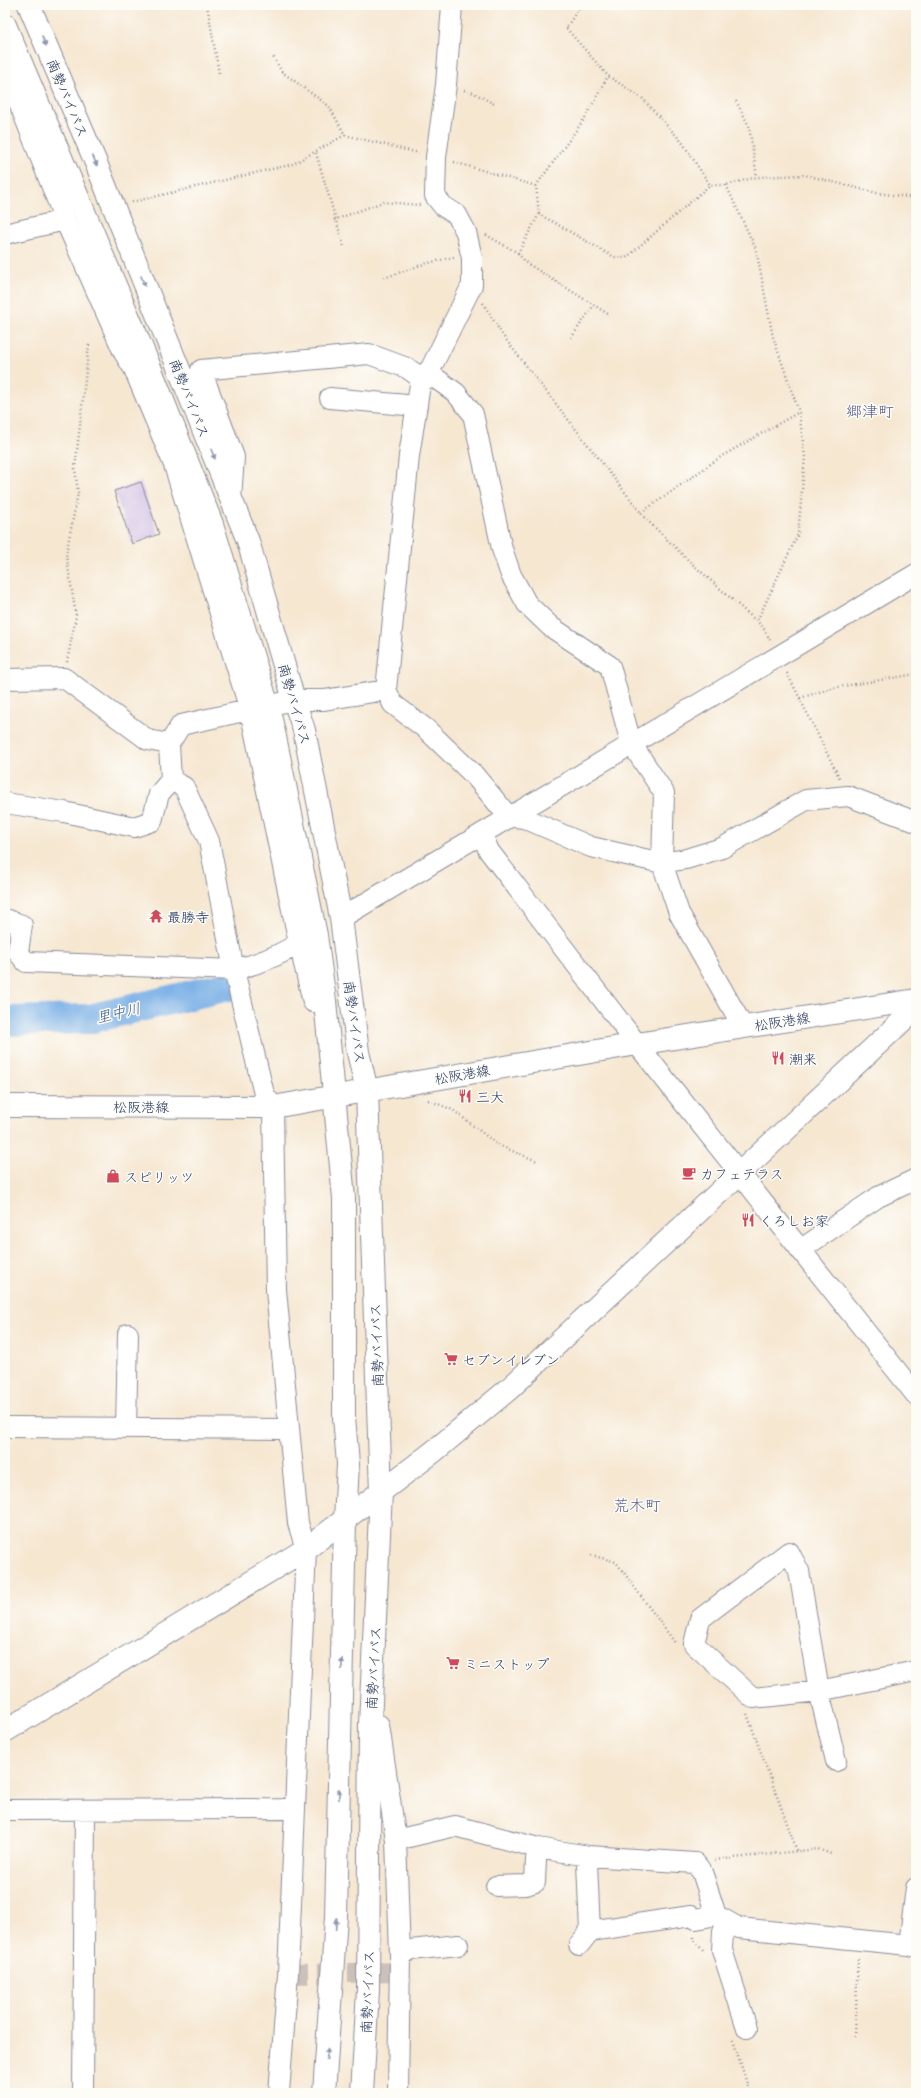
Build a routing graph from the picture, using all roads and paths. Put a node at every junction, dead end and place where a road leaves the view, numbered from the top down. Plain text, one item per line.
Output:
1 (29, 5) edge
2 (207, 5) edge
3 (452, 5) edge
4 (581, 5) edge
5 (5, 25) edge
6 (272, 55) dead end
7 (5, 67) edge
8 (219, 73) dead end
9 (608, 76) junction
10 (446, 85) junction
11 (736, 101) dead end
12 (494, 104) dead end
13 (316, 152) junction
14 (757, 177) junction
15 (710, 184) junction
16 (726, 185) junction
17 (435, 196) junction
18 (916, 198) edge
19 (129, 203) dead end
20 (539, 214) junction
21 (66, 220) junction
22 (334, 220) junction
23 (462, 225) junction
24 (5, 234) edge
25 (344, 248) dead end
26 (518, 253) junction
27 (472, 258) junction
28 (384, 278) dead end
29 (472, 285) junction
30 (594, 305) junction
31 (608, 314) dead end
32 (571, 338) dead end
33 (89, 344) dead end
34 (124, 353) junction
35 (149, 365) junction
36 (421, 378) junction
37 (330, 398) dead end
38 (417, 406) junction
39 (799, 412) junction
40 (231, 498) junction
41 (641, 513) junction
42 (916, 574) edge
43 (756, 621) junction
44 (779, 655) junction
45 (916, 674) edge
46 (64, 678) junction
47 (5, 679) edge
48 (386, 690) junction
49 (800, 698) junction
50 (294, 700) junction
51 (259, 708) junction
52 (631, 743) junction
53 (169, 744) junction
54 (171, 780) junction
55 (848, 796) junction
56 (5, 803) edge
57 (508, 816) junction
58 (916, 822) edge
59 (482, 835) junction
60 (662, 863) junction
61 (341, 918) junction
62 (5, 919) edge
63 (300, 943) junction
64 (234, 970) junction
65 (916, 1000) edge
66 (325, 1001) junction
67 (916, 1008) edge
68 (743, 1027) junction
69 (637, 1044) junction
70 (418, 1082) junction
71 (367, 1091) junction
72 (334, 1097) junction
73 (5, 1106) edge
74 (273, 1107) junction
75 (537, 1161) dead end
76 (739, 1173) junction
77 (916, 1179) edge
78 (800, 1250) junction
79 (128, 1334) dead end
80 (916, 1395) edge
81 (5, 1427) edge
82 (126, 1428) junction
83 (288, 1429) junction
84 (381, 1492) junction
85 (344, 1520) junction
86 (306, 1550) junction
87 (591, 1555) dead end
88 (676, 1645) dead end
89 (916, 1671) edge
90 (819, 1691) junction
91 (744, 1710) dead end
92 (370, 1724) junction
93 (5, 1731) edge
94 (836, 1761) dead end
95 (295, 1806) junction
96 (5, 1810) edge
97 (85, 1810) junction
98 (396, 1840) junction
99 (538, 1848) junction
100 (797, 1851) junction
101 (831, 1854) dead end
102 (589, 1856) junction
103 (695, 1863) junction
104 (496, 1886) dead end
105 (916, 1888) edge
106 (722, 1918) junction
107 (859, 1940) junction
108 (458, 1945) dead end
109 (913, 1946) edge
110 (400, 1955) junction
111 (747, 2028) dead end
112 (855, 2036) dead end
113 (83, 2093) edge
114 (279, 2093) edge
115 (324, 2093) edge
116 (362, 2093) edge
117 (398, 2093) edge

1 -> 40 main road, 南勢バイパス
2 - 8 path
3 - 10 street
4 - 9 path
5 - 35 main road, 南勢バイパス
6 - 13 path
7 - 21 street
9 - 15 path
9 - 20 path
10 - 12 path
10 - 17 street
11 - 14 path
13 - 19 path
13 - 22 path
14 - 16 path
14 - 18 path
15 - 16 path
15 - 20 path
16 - 39 path
17 - 22 path
17 - 23 street
20 - 26 path
21 - 24 street
21 - 34 street
22 - 25 path
23 - 26 path
23 - 27 street
26 - 30 path
27 - 28 path
27 - 29 street
29 - 36 street
29 - 41 path
30 - 31 path
30 - 32 path
33 - 46 path
34 - 35 street
34 - 51 street
35 - 51 main road, 南勢バイパス
36 - 38 street
36 - 40 street
36 - 52 street
37 - 38 street
38 - 48 street
39 - 41 path
39 - 43 path
40 - 50 main road, 南勢バイパス
41 - 43 path
42 - 44 street
43 - 44 path
44 - 49 path
44 - 52 street
45 - 49 path
46 - 47 street
46 - 53 street
48 - 50 street
48 - 57 street
49 - 55 path
50 - 51 street
50 - 61 main road, 南勢バイパス
51 - 53 street
51 - 63 street
51 - 66 main road, 南勢バイパス
52 - 57 street
52 - 60 street
53 - 54 street
54 - 56 street
54 - 64 street
55 - 58 street
55 - 60 street
57 - 59 street
57 - 60 street
59 - 61 street
59 - 69 street
60 - 68 street
61 - 71 main road, 南勢バイパス
62 - 64 street
63 - 64 street
63 - 66 street
64 - 74 street
65 - 68 main road, 松阪港線
66 - 72 main road, 南勢バイパス
67 - 76 main road
68 - 69 main road, 松阪港線
69 - 70 main road, 松阪港線
69 - 76 street
70 - 71 main road, 松阪港線
70 - 75 path
71 - 72 main road, 松阪港線
71 - 84 main road, 南勢バイパス
72 - 74 main road, 松阪港線
72 - 85 main road, 南勢バイパス
73 - 74 main road, 松阪港線
74 - 83 street
76 - 78 street
76 - 84 main road
77 - 78 street
78 - 80 street
79 - 82 street
81 - 82 street
82 - 83 street
83 - 86 street
84 - 85 main road
84 - 92 main road, 南勢バイパス
85 - 86 main road
115 -> 85 main road, 南勢バイパス
86 - 93 main road
86 - 95 street
87 - 88 path
89 - 90 street
90 - 90 street
90 - 94 street
91 - 100 path
92 - 98 street
92 - 116 main road, 南勢バイパス
95 - 97 street
95 - 114 street
96 - 97 street
97 - 113 street
98 - 99 street
98 - 110 street
99 - 102 street
99 - 104 street
100 - 101 path
100 - 103 path
102 - 103 street
102 - 106 street
103 - 106 street
105 - 109 street
106 - 107 street
106 - 111 street
107 - 109 street
107 - 112 path
108 - 110 street
110 - 117 street

